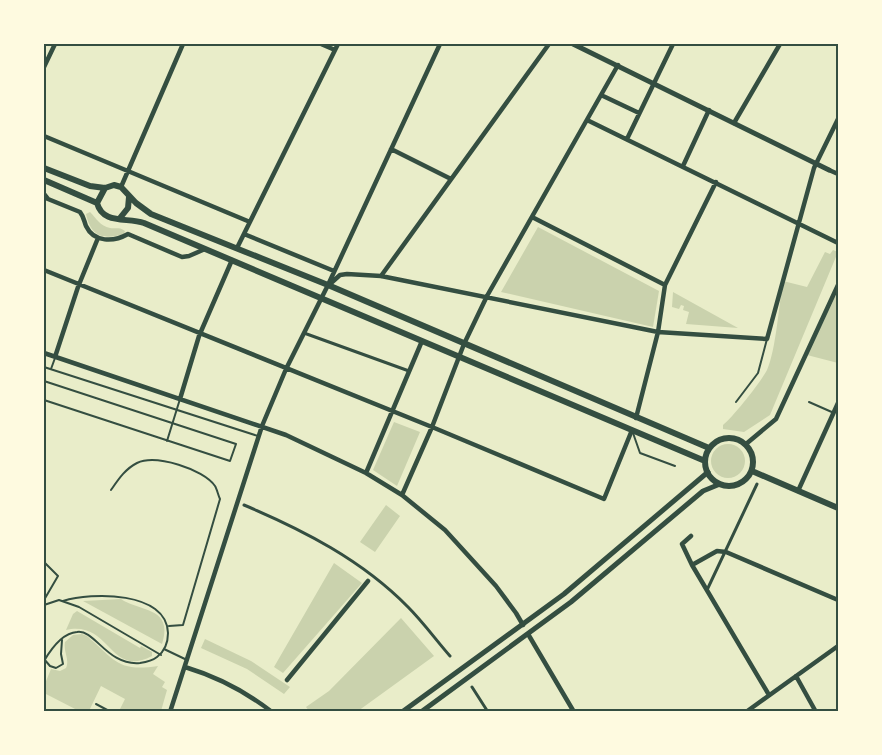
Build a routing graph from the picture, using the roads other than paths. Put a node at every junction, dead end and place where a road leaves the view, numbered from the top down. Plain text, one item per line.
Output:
1 (55, 44) edge
2 (183, 44) edge
3 (321, 44) edge
4 (338, 44) edge
5 (440, 44) edge
6 (549, 44) edge
7 (573, 44) edge
8 (673, 44) edge
9 (780, 44) edge
10 (335, 50) junction
11 (44, 52) edge
12 (50, 55) junction
13 (618, 65) junction
14 (44, 67) edge
15 (654, 83) junction
16 (601, 95) junction
17 (709, 110) junction
18 (639, 113) junction
19 (838, 119) edge
20 (587, 120) junction
21 (734, 123) junction
22 (44, 136) edge
23 (627, 139) junction
24 (391, 149) junction
25 (814, 164) junction
26 (683, 166) junction
27 (44, 168) edge
28 (829, 170) joint
29 (128, 171) junction
30 (838, 174) edge
31 (451, 178) junction
32 (44, 180) edge
33 (716, 182) junction
34 (121, 187) junction
35 (105, 188) junction
36 (44, 194) edge
37 (129, 197) junction
38 (97, 203) junction
39 (532, 217) junction
40 (120, 218) junction
41 (250, 222) junction
42 (798, 223) junction
43 (244, 234) junction
44 (98, 238) junction
45 (838, 243) edge
46 (237, 248) junction
47 (205, 249) junction
48 (232, 260) junction
49 (44, 270) edge
50 (334, 271) junction
51 (381, 276) junction
52 (79, 285) junction
53 (328, 285) junction
54 (665, 285) junction
55 (838, 285) edge
56 (487, 296) junction
57 (321, 298) junction
58 (658, 332) junction
59 (304, 333) junction
60 (201, 334) junction
61 (767, 339) junction
62 (422, 341) junction
63 (464, 344) junction
64 (44, 353) edge
65 (55, 357) junction
66 (459, 357) junction
67 (44, 367) edge
68 (51, 369) junction
69 (286, 369) junction
70 (409, 371) junction
71 (44, 381) edge
72 (180, 399) junction
73 (44, 400) edge
74 (736, 402) dead end
75 (809, 402) dead end
76 (838, 403) edge
77 (176, 410) junction
78 (392, 411) junction
79 (836, 414) edge
80 (636, 418) junction
81 (173, 423) junction
82 (262, 426) junction
83 (432, 427) junction
84 (632, 430) junction
85 (259, 437) junction
86 (167, 441) junction
87 (746, 444) junction
88 (709, 448) junction
89 (705, 461) junction
90 (675, 466) dead end
91 (752, 471) junction
92 (708, 472) junction
93 (366, 473) junction
94 (720, 484) junction
95 (756, 484) dead end
96 (111, 490) dead end
97 (798, 491) junction
98 (402, 495) junction
99 (244, 505) dead end
100 (838, 508) edge
101 (691, 536) dead end
102 (726, 552) junction
103 (44, 562) edge
104 (692, 565) junction
105 (368, 581) dead end
106 (707, 590) junction
107 (44, 600) edge
108 (838, 600) edge
109 (63, 601) junction
110 (44, 605) edge
111 (523, 625) junction
112 (168, 626) junction
113 (528, 634) junction
114 (62, 639) junction
115 (838, 646) edge
116 (164, 649) junction
117 (161, 655) junction
118 (450, 656) dead end
119 (44, 660) edge
120 (187, 660) junction
121 (185, 667) junction
122 (796, 676) junction
123 (287, 680) dead end
124 (472, 687) dead end
125 (769, 695) junction
126 (96, 704) dead end
127 (111, 711) edge
128 (170, 711) edge
129 (272, 711) edge
130 (402, 711) edge
131 (421, 711) edge
132 (488, 711) edge
133 (574, 711) edge
134 (746, 711) edge
135 (816, 711) edge

1 - 12 street
2 - 29 street
3 - 10 street
4 - 10 street
5 - 24 street
6 - 31 street
7 - 13 street
8 - 15 street
9 - 21 street
10 - 41 street
11 - 12 street
12 - 14 street
13 - 15 street
13 - 16 street
15 - 17 street
15 - 18 street
16 - 18 street
16 - 20 street
17 - 21 street
17 - 26 street
18 - 23 street
19 - 25 street
20 - 23 street
20 - 39 street
21 - 25 street
22 - 29 street
23 - 26 street
24 - 31 street
24 - 50 street
25 - 28 street
25 - 42 street
26 - 33 street
27 - 35 main road
28 - 30 street
29 - 34 street
29 - 41 street
31 - 51 street
32 - 38 main road
33 - 42 street
33 - 54 street
34 - 35 main road
34 - 37 main road
35 - 38 main road
36 - 44 street
37 - 40 main road
37 - 46 main road
38 - 40 main road
39 - 54 street
39 - 56 street
40 - 47 main road
41 - 43 street
42 - 45 street
42 - 61 street
43 - 46 street
43 - 50 street
44 - 47 street
44 - 52 street
46 - 53 main road
47 - 48 main road
48 - 57 main road
48 - 60 street
49 - 52 street
50 - 53 street
51 - 53 street
51 - 56 street
52 - 60 street
52 - 65 street
53 - 57 street
53 - 63 main road
54 - 58 street
55 - 87 street
56 - 58 street
56 - 63 street
57 - 59 street
57 - 62 main road
58 - 61 street
58 - 80 street
59 - 69 street
59 - 70 street
60 - 69 street
60 - 72 street
61 - 74 lane
62 - 66 main road
62 - 70 street
63 - 66 street
63 - 80 main road
64 - 65 street
65 - 68 lane
65 - 72 street
66 - 83 street
66 - 84 main road
67 - 68 lane
68 - 77 lane
69 - 78 street
69 - 82 street
70 - 78 street
71 - 81 lane
72 - 77 lane
72 - 82 street
73 - 86 lane
75 - 79 lane
76 - 79 street
77 - 81 lane
77 - 85 lane
78 - 83 street
78 - 93 street
79 - 97 street
80 - 88 main road
81 - 86 lane
81 - 86 lane
82 - 85 street
82 - 93 street
83 - 84 street
83 - 98 street
84 - 89 main road
84 - 90 lane
85 - 120 street
87 - 88 main road
87 - 91 main road
88 - 89 main road
89 - 92 main road
91 - 94 main road
91 - 97 main road
92 - 94 main road
92 - 111 street
93 - 98 street
94 - 113 street
95 - 102 street
96 - 112 lane
97 - 100 main road
98 - 111 street
99 - 118 street
101 - 104 street
102 - 104 street
102 - 106 street
102 - 108 street
103 - 107 lane
104 - 106 street
105 - 123 street
106 - 125 street
109 - 110 lane
109 - 112 lane
109 - 117 lane
111 - 130 street
112 - 116 lane
113 - 131 street
113 - 133 street
114 - 117 lane
114 - 119 lane
114 - 119 lane
115 - 122 street
116 - 117 lane
116 - 120 lane
120 - 121 street
121 - 128 street
121 - 129 street
122 - 125 street
122 - 135 street
124 - 132 street
125 - 134 street
126 - 127 lane

